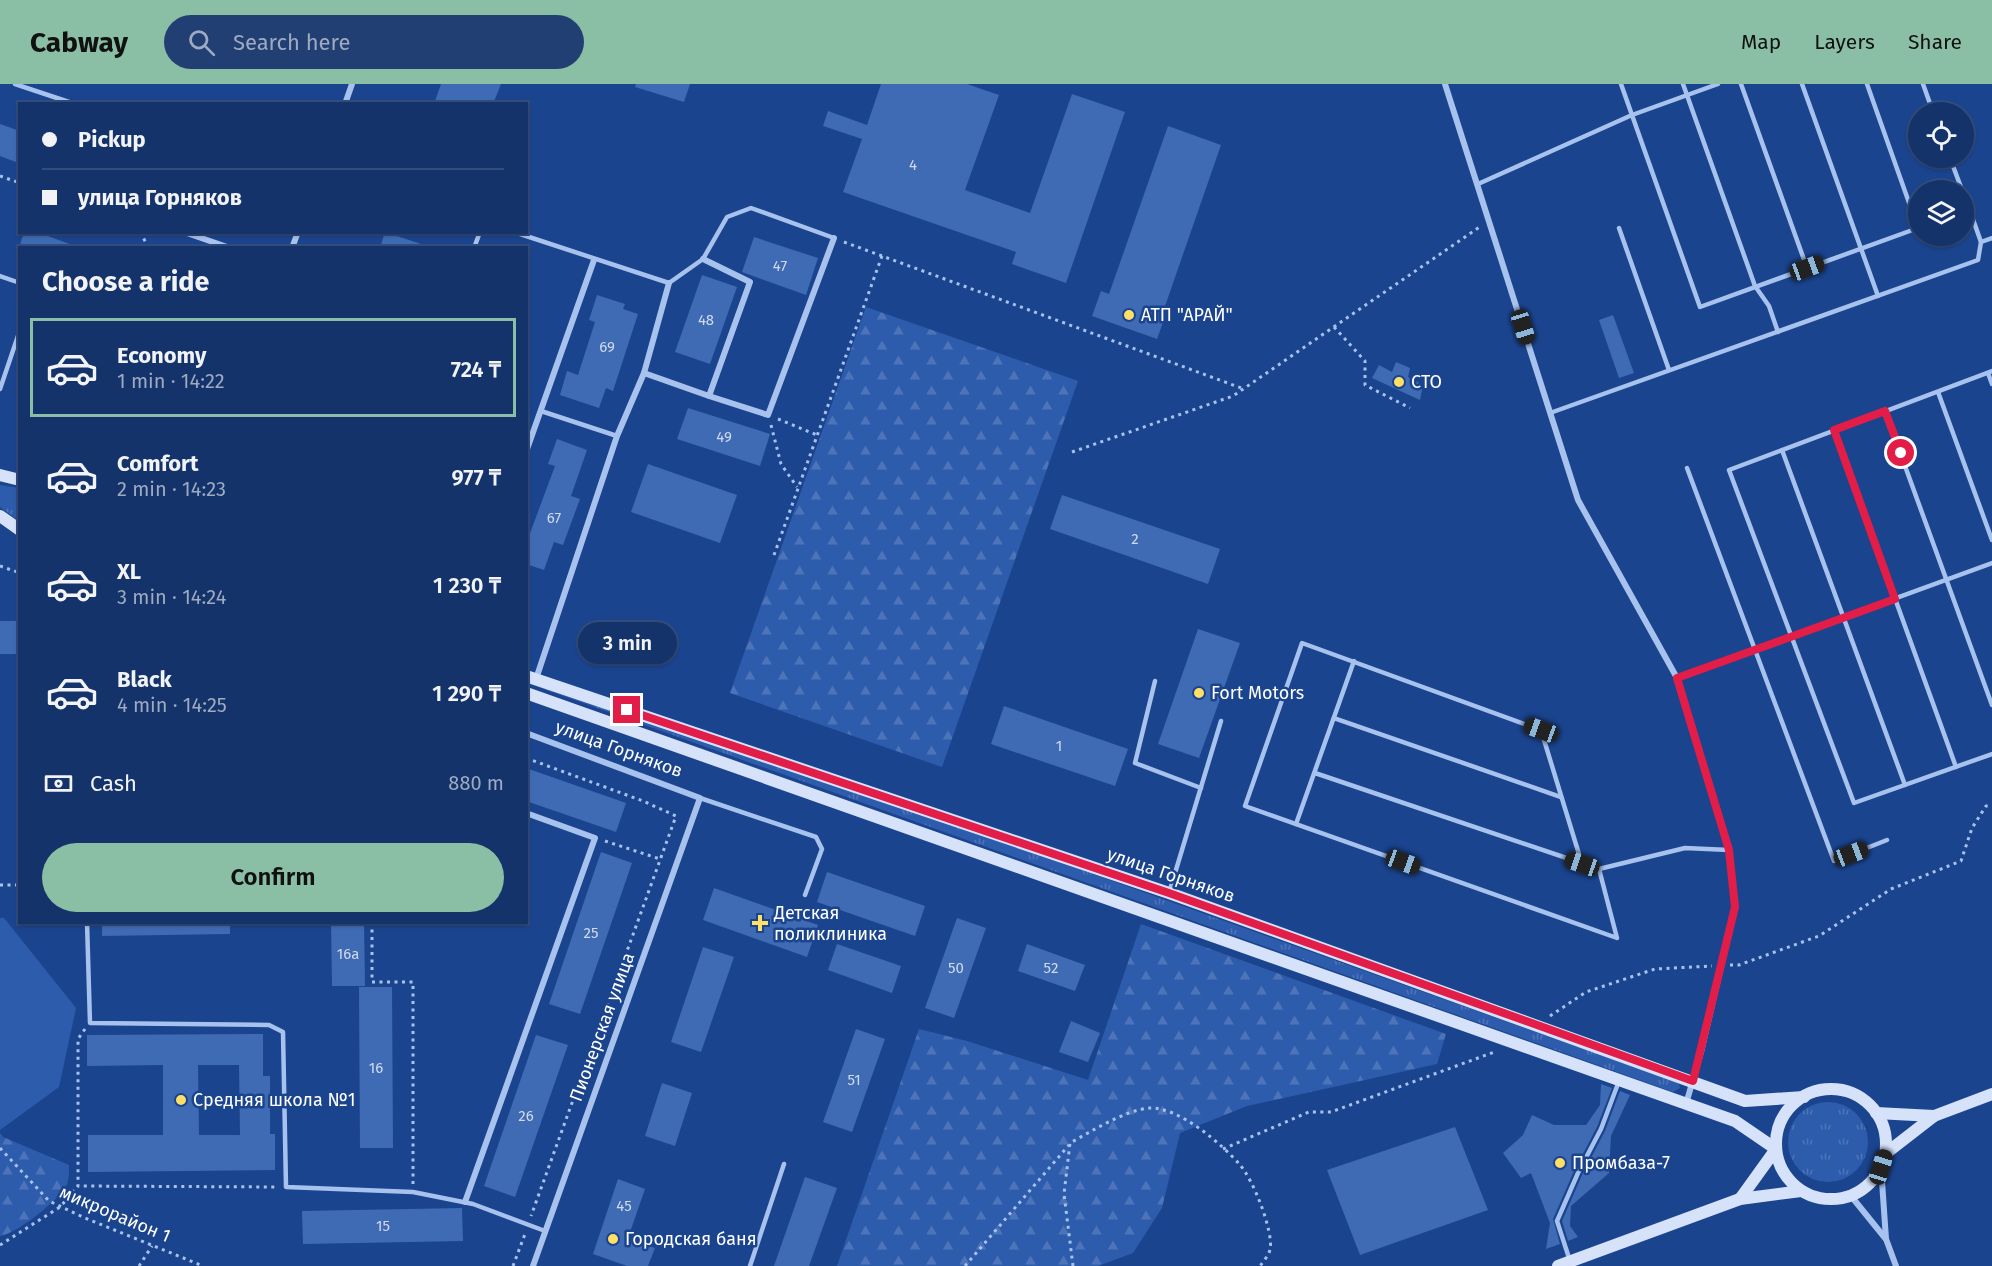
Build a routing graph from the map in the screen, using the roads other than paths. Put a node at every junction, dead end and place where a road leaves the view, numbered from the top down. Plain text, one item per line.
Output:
1 (15, 84) edge
2 (352, 84) edge
3 (1445, 84) edge
4 (1621, 84) edge
5 (1683, 84) edge
6 (1719, 84) edge
7 (1741, 84) edge
8 (1802, 84) edge
9 (1867, 84) edge
10 (1923, 84) edge
11 (1687, 95) junction
12 (69, 102) edge
13 (346, 102) edge
14 (1930, 102) edge
15 (1632, 115) junction
16 (1478, 184) junction
17 (1974, 223) edge
18 (1619, 228) dead end
19 (190, 234) edge
20 (520, 234) edge
21 (834, 238) joint
22 (1992, 238) edge
23 (1981, 242) junction
24 (224, 246) edge
25 (1860, 249) junction
26 (704, 259) junction
27 (594, 260) junction
28 (1807, 268) junction
29 (0, 276) edge
30 (18, 282) edge
31 (669, 283) junction
32 (1755, 286) junction
33 (1878, 296) junction
34 (1778, 332) junction
35 (17, 343) edge
36 (1669, 370) junction
37 (1990, 372) edge
38 (644, 373) junction
39 (1992, 384) edge
40 (0, 389) edge
41 (1938, 392) junction
42 (709, 396) junction
43 (541, 411) junction
44 (1885, 411) junction
45 (1550, 413) junction
46 (1834, 430) junction
47 (617, 436) junction
48 (528, 447) edge
49 (1782, 450) junction
50 (1688, 468) dead end
51 (0, 475) edge
52 (18, 480) edge
53 (0, 516) edge
54 (18, 529) edge
55 (1992, 540) edge
56 (1992, 564) edge
57 (1947, 580) junction
58 (1895, 599) junction
59 (1844, 617) junction
60 (1792, 636) junction
61 (1755, 650) junction
62 (1354, 662) junction
63 (531, 678) edge
64 (1677, 678) junction
65 (1155, 681) dead end
66 (528, 694) edge
67 (1992, 705) edge
68 (1334, 718) junction
69 (1221, 721) dead end
70 (528, 735) edge
71 (1992, 754) edge
72 (1956, 767) junction
73 (1315, 773) junction
74 (1905, 785) junction
75 (1201, 788) junction
76 (1562, 797) junction
77 (700, 798) junction
78 (528, 814) edge
79 (1296, 824) junction
80 (1887, 840) dead end
81 (1729, 850) junction
82 (1582, 864) junction
83 (1599, 869) junction
84 (1169, 893) junction
85 (805, 895) dead end
86 (87, 924) edge
87 (1619, 1081) junction
88 (1693, 1081) junction
89 (1992, 1094) edge
90 (1804, 1097) junction
91 (1686, 1104) junction
92 (1876, 1113) junction
93 (1934, 1116) junction
94 (1776, 1149) junction
95 (1885, 1154) junction
96 (784, 1164) dead end
97 (1881, 1167) junction
98 (1802, 1191) junction
99 (1851, 1196) junction
100 (1740, 1199) junction
101 (465, 1202) junction
102 (545, 1231) junction
103 (1886, 1239) junction
104 (1564, 1264) edge
105 (533, 1266) edge
106 (750, 1266) edge
107 (1896, 1266) edge

1 - 12 lane
2 - 13 street
3 - 16 street
4 - 15 lane
5 - 11 lane
6 - 11 lane
7 - 28 lane
8 - 25 lane
9 - 25 lane
10 - 14 lane
11 - 15 lane
11 - 32 lane
15 - 16 lane
15 - 32 lane
16 - 45 street
17 - 23 lane
18 - 36 lane
19 - 24 street
20 - 27 lane
21 - 26 lane
21 - 42 street
22 - 23 lane
23 - 33 lane
25 - 28 lane
25 - 33 lane
26 - 31 lane
26 - 42 street
27 - 31 lane
27 - 43 street
28 - 32 lane
29 - 30 lane
31 - 38 street
32 - 34 lane
33 - 34 lane
34 - 36 lane
35 - 40 lane
36 - 45 lane
37 - 39 lane
37 - 41 lane
38 - 42 street
38 - 47 street
41 - 44 lane
41 - 55 lane
43 - 47 lane
43 - 48 street
44 - 46 lane
44 - 57 lane
45 - 64 street
46 - 49 lane
46 - 58 lane
47 - 63 street
49 - 59 lane
49 - 60 lane
50 - 61 lane
51 - 52 street
53 - 54 street
56 - 57 lane
57 - 58 lane
57 - 67 lane
58 - 59 lane
58 - 72 lane
59 - 60 lane
59 - 74 lane
60 - 61 lane
60 - 74 lane
61 - 64 lane
61 - 80 lane
62 - 68 lane
62 - 76 lane
62 - 79 lane
63 - 84 street, улица Горняков
64 - 81 street
65 - 75 lane
66 - 87 street, улица Горняков
68 - 73 lane
68 - 76 lane
69 - 75 lane
70 - 77 street, улица Горняков
71 - 72 lane
72 - 74 lane
73 - 79 lane
73 - 82 lane
75 - 84 lane
76 - 82 lane
77 - 85 lane
77 - 102 street, Пионерская улица
78 - 101 street
79 - 83 lane
81 - 83 lane
81 - 88 street
82 - 83 lane
84 - 88 street, улица Горняков
86 - 101 lane
87 - 91 street, улица Горняков
87 - 104 lane
88 - 90 street, улица Горняков
88 - 91 street
89 - 93 street
90 - 92 street
90 - 94 street
91 - 94 street, улица Горняков
92 - 93 street
92 - 95 street
93 - 95 street
94 - 98 street
94 - 100 street
95 - 97 street
96 - 106 lane
97 - 99 street
97 - 103 street
98 - 99 street
98 - 100 street
99 - 103 street
100 - 104 street
101 - 102 lane
102 - 105 street, Пионерская улица
103 - 107 street

